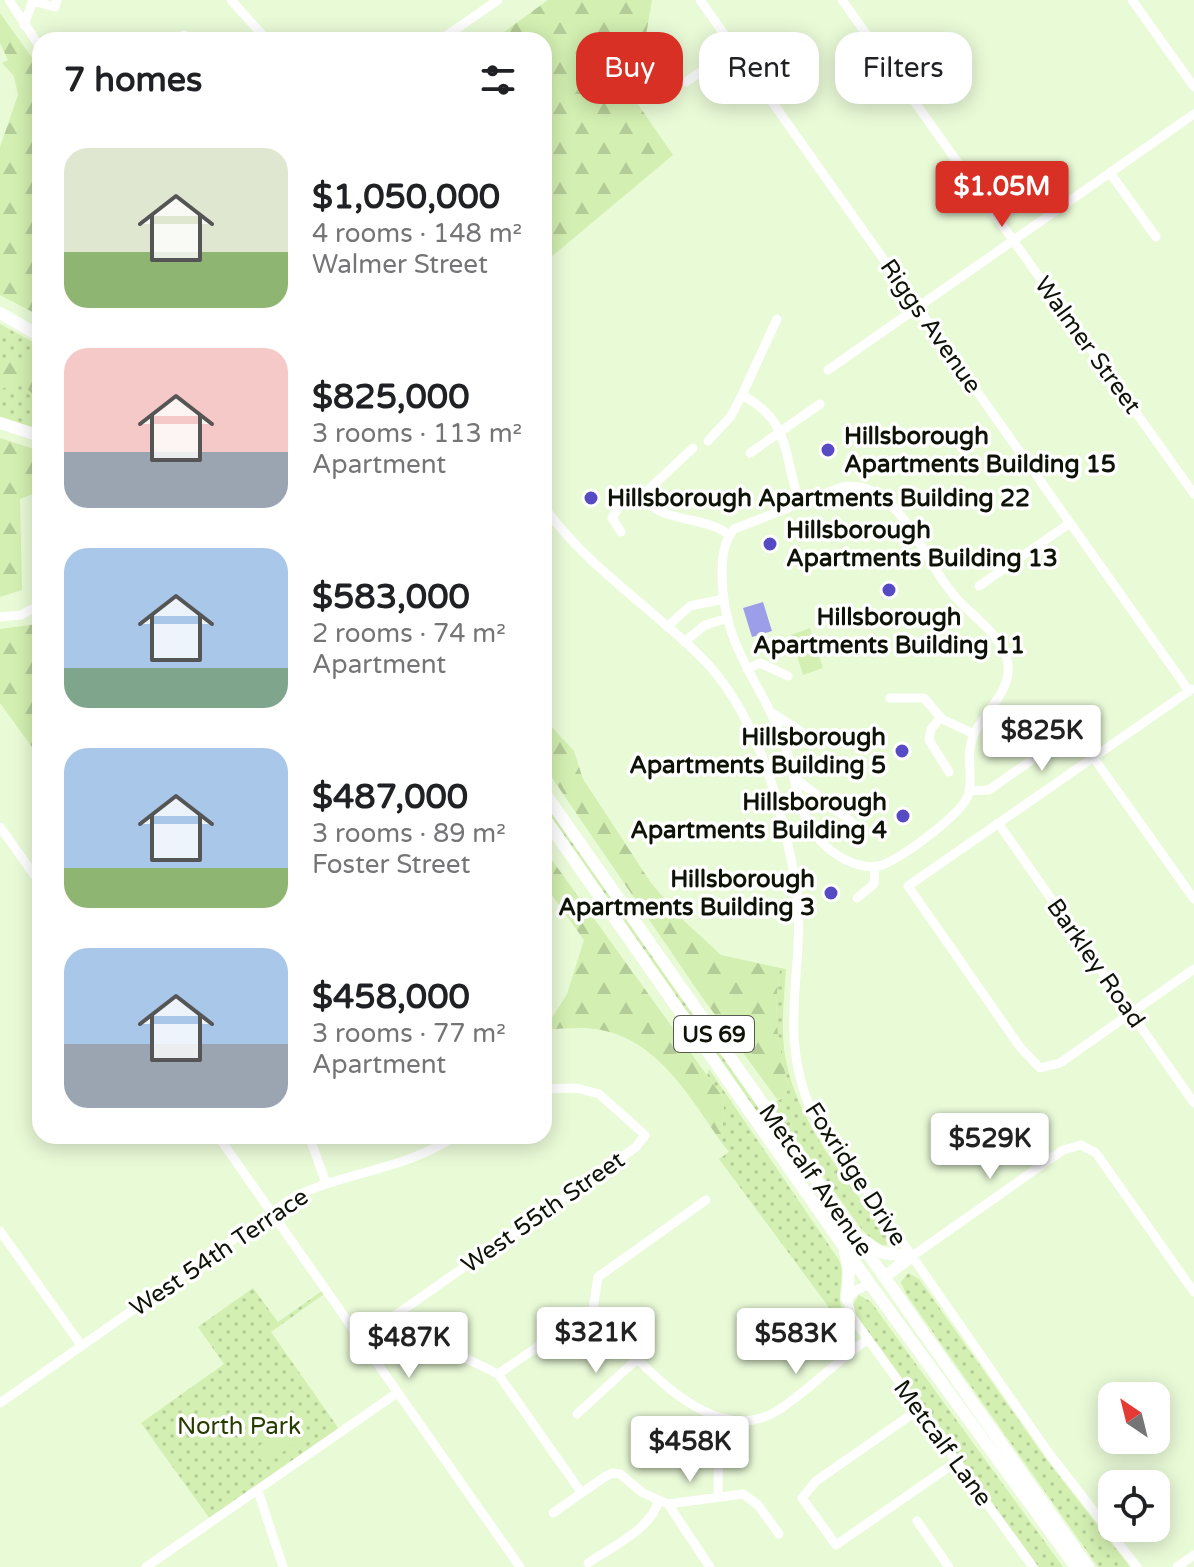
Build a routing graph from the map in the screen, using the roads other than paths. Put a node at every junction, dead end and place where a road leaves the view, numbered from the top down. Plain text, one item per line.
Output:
1 (9, 0) edge
2 (33, 0) edge
3 (57, 0) edge
4 (231, 0) edge
5 (498, 0) edge
6 (700, 0) edge
7 (842, 0) edge
8 (1132, 0) edge
9 (24, 25) junction
10 (259, 32) edge
11 (452, 32) edge
12 (723, 32) edge
13 (32, 36) edge
14 (699, 73) edge
15 (686, 82) dead end
16 (1194, 87) edge
17 (775, 104) edge
18 (1194, 114) edge
19 (1110, 173) junction
20 (1156, 237) dead end
21 (1014, 241) junction
22 (918, 307) junction
23 (0, 313) edge
24 (777, 319) dead end
25 (32, 331) edge
26 (828, 370) dead end
27 (742, 395) junction
28 (820, 404) dead end
29 (0, 423) edge
30 (782, 430) junction
31 (32, 433) edge
32 (708, 441) dead end
33 (693, 448) dead end
34 (750, 453) dead end
35 (1194, 494) edge
36 (646, 496) junction
37 (799, 501) junction
38 (552, 517) edge
39 (1070, 523) junction
40 (621, 532) dead end
41 (729, 535) junction
42 (979, 586) dead end
43 (723, 599) junction
44 (32, 609) edge
45 (0, 617) edge
46 (725, 619) junction
47 (667, 627) junction
48 (684, 642) junction
49 (747, 669) junction
50 (788, 676) dead end
51 (1192, 689) edge
52 (890, 698) dead end
53 (771, 712) junction
54 (940, 718) junction
55 (974, 734) junction
56 (821, 745) dead end
57 (1050, 747) dead end
58 (1093, 757) junction
59 (949, 772) dead end
60 (796, 779) junction
61 (969, 791) junction
62 (552, 803) edge
63 (853, 823) dead end
64 (998, 823) junction
65 (0, 827) edge
66 (552, 828) edge
67 (875, 866) junction
68 (32, 872) edge
69 (857, 898) dead end
70 (1194, 899) edge
71 (1194, 969) edge
72 (1131, 1013) junction
73 (552, 1089) edge
74 (1194, 1103) edge
75 (224, 1144) edge
76 (312, 1144) edge
77 (439, 1144) edge
78 (798, 1181) junction
79 (326, 1183) junction
80 (706, 1200) dead end
81 (271, 1213) junction
82 (0, 1231) edge
83 (854, 1234) junction
84 (844, 1244) junction
85 (911, 1257) junction
86 (884, 1277) junction
87 (870, 1284) junction
88 (1194, 1292) edge
89 (847, 1299) junction
90 (593, 1309) junction
91 (357, 1334) junction
92 (868, 1339) junction
93 (81, 1345) junction
94 (459, 1355) dead end
95 (636, 1360) junction
96 (498, 1374) junction
97 (951, 1374) junction
98 (397, 1393) junction
99 (0, 1403) edge
100 (918, 1410) junction
101 (577, 1414) dead end
102 (719, 1419) junction
103 (956, 1462) junction
104 (258, 1491) junction
105 (581, 1492) junction
106 (718, 1496) junction
107 (663, 1503) junction
108 (553, 1513) dead end
109 (917, 1521) dead end
110 (779, 1534) dead end
111 (1194, 1555) edge
112 (588, 1563) dead end
113 (146, 1567) edge
114 (283, 1567) edge
115 (520, 1567) edge
116 (710, 1567) edge
117 (949, 1567) edge
118 (1033, 1567) edge
119 (1076, 1567) edge
120 (1088, 1567) edge
121 (1137, 1567) edge
122 (1177, 1567) edge

1 - 9 street
2 - 3 street
2 - 9 street
4 - 10 street
5 - 11 street
6 - 12 street, Riggs Avenue
7 - 21 street, Walmer Street
8 - 16 street
9 - 13 street
14 - 15 street
17 - 22 street, Riggs Avenue
18 - 19 street
19 - 20 street
19 - 21 street
21 - 22 street
21 - 35 street, Walmer Street
22 - 26 street
22 - 39 street, Riggs Avenue
23 - 25 highway
24 - 27 street
27 - 30 street
27 - 32 street
28 - 30 street
29 - 31 highway
30 - 34 street
30 - 37 street
33 - 36 street
36 - 40 street
36 - 41 street
37 - 41 street
37 - 55 street
38 - 47 street, Foxridge Drive
39 - 42 street
39 - 51 street, Riggs Avenue
41 - 43 street
43 - 46 street
43 - 47 street
44 - 45 street
46 - 48 street
46 - 49 street
47 - 48 street, Foxridge Drive
48 - 85 street, Foxridge Drive
49 - 50 street
49 - 53 street
51 - 58 street
52 - 54 street
53 - 56 street
53 - 60 street
54 - 55 street
54 - 59 street
55 - 61 street
57 - 61 street
58 - 64 street
58 - 70 street
60 - 63 street
60 - 67 street
61 - 67 street
62 - 83 highway, Metcalf Avenue / US 69
64 - 72 street, Barkley Road
64 - 72 street
65 - 68 street
66 - 78 highway, Metcalf Avenue / US 69
67 - 69 street
71 - 72 street
72 - 74 street, Barkley Road
73 - 91 street, West 55th Street
75 - 81 street
76 - 79 street
77 - 79 street, West 54th Terrace
78 - 84 highway, Metcalf Avenue / US 69
78 - 86 highway
79 - 81 street, West 54th Terrace
80 - 90 street
81 - 91 street
81 - 93 street, West 54th Terrace
82 - 93 street
83 - 85 highway
83 - 86 highway, Metcalf Avenue / US 69
84 - 87 highway, Metcalf Avenue / US 69
84 - 89 highway
85 - 86 highway
85 - 88 street
85 - 121 street, Foxridge Drive
86 - 97 highway, Metcalf Avenue / US 69
87 - 89 street
87 - 97 highway
87 - 119 highway, Metcalf Avenue / US 69
89 - 92 street, Metcalf Lane
90 - 95 street
90 - 96 street
91 - 98 street
92 - 100 street, Metcalf Lane
92 - 102 street
93 - 99 street, West 54th Terrace
94 - 96 street
95 - 101 street
95 - 102 street
96 - 105 street
97 - 120 highway, Metcalf Avenue / US 69
98 - 104 street
98 - 115 street
100 - 103 street, Metcalf Lane
100 - 103 street
102 - 106 street
103 - 118 street, Metcalf Lane
104 - 113 street
104 - 114 street
105 - 107 street
105 - 108 street
106 - 107 street
106 - 110 street
107 - 112 street
107 - 116 street
109 - 117 street
111 - 122 street

